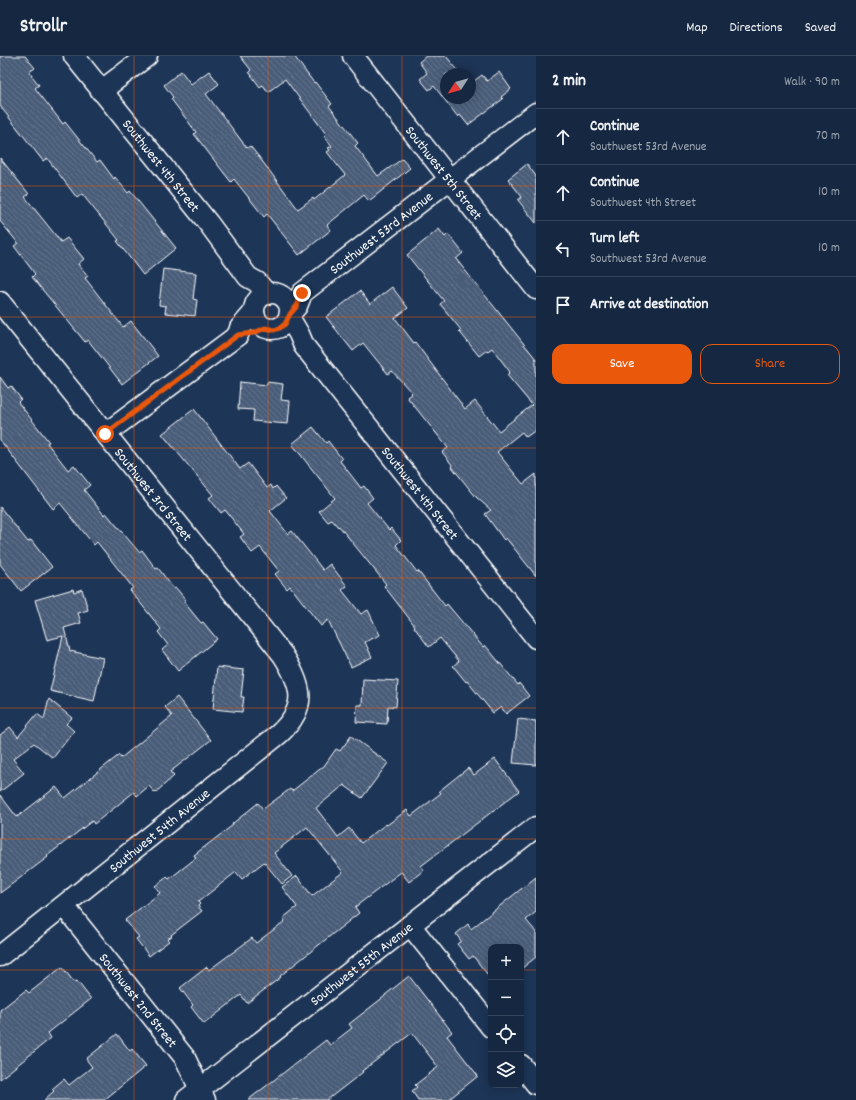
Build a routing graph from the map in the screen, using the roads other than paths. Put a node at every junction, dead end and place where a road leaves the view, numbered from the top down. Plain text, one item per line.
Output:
1 (74, 56) edge
2 (147, 56) edge
3 (353, 56) edge
4 (101, 91) junction
5 (536, 113) edge
6 (450, 180) junction
7 (536, 289) edge
8 (0, 302) edge
9 (276, 310) junction
10 (105, 434) junction
11 (536, 638) edge
12 (299, 690) joint
13 (536, 827) edge
14 (64, 906) junction
15 (410, 925) junction
16 (0, 956) edge
17 (488, 1023) edge
18 (524, 1069) edge
19 (536, 1084) edge
20 (197, 1096) edge

1 - 4 street, Southwest 4th Street
2 - 4 street
3 - 6 street, Southwest 5th Street
4 - 9 street, Southwest 4th Street
5 - 6 street, Southwest 53rd Avenue
6 - 7 street, Southwest 5th Street
6 - 9 street, Southwest 53rd Avenue
8 - 10 street, Southwest 3rd Street
9 - 10 street, Southwest 53rd Avenue
9 - 11 street, Southwest 4th Street
10 - 12 street, Southwest 3rd Street
12 - 14 street, Southwest 54th Avenue
13 - 15 street, Southwest 55th Avenue
14 - 16 street, Southwest 54th Avenue
14 - 20 street, Southwest 2nd Street
15 - 17 street
15 - 20 street, Southwest 55th Avenue
18 - 19 street

